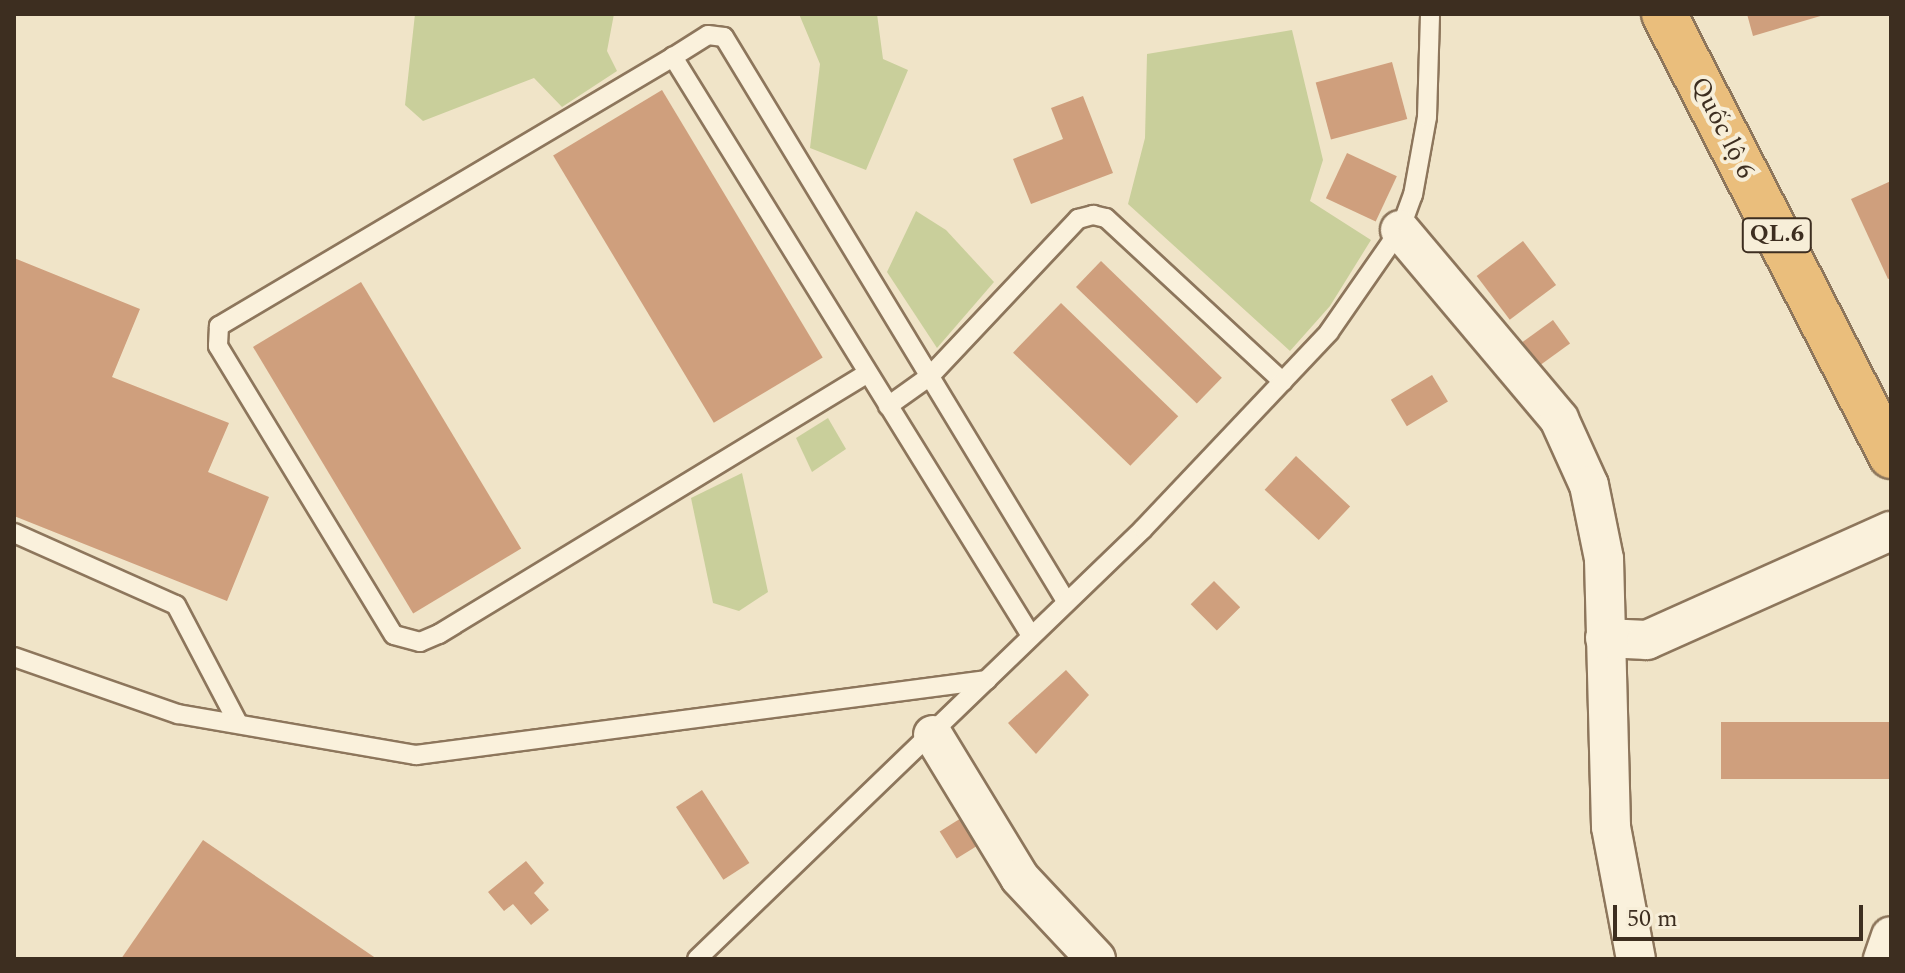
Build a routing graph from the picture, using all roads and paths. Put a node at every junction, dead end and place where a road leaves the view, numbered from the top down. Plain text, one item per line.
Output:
1 (1430, 14) edge
2 (1664, 14) edge
3 (673, 57) junction
4 (1400, 230) junction
5 (868, 373) junction
6 (930, 376) junction
7 (1283, 382) junction
8 (888, 406) junction
9 (1891, 456) edge
10 (1891, 531) edge
11 (14, 533) edge
12 (1066, 601) junction
13 (1030, 634) junction
14 (1605, 638) junction
15 (14, 657) edge
16 (987, 680) junction
17 (238, 723) junction
18 (933, 735) junction
19 (1891, 936) edge
20 (697, 959) edge
21 (1096, 959) edge
22 (1636, 959) edge
23 (1883, 959) edge

1 - 4 lane
2 - 9 highway, Quốc lộ 6 / QL.6
3 - 5 lane
3 - 5 lane
3 - 6 lane
4 - 7 lane
4 - 14 street
5 - 8 lane
6 - 7 lane
6 - 8 lane
6 - 12 lane
7 - 12 lane
8 - 13 lane
10 - 14 street
11 - 17 lane
12 - 13 lane
13 - 16 lane
14 - 22 street
15 - 17 lane
16 - 17 lane
16 - 18 lane
18 - 20 lane
18 - 21 street
19 - 23 street

